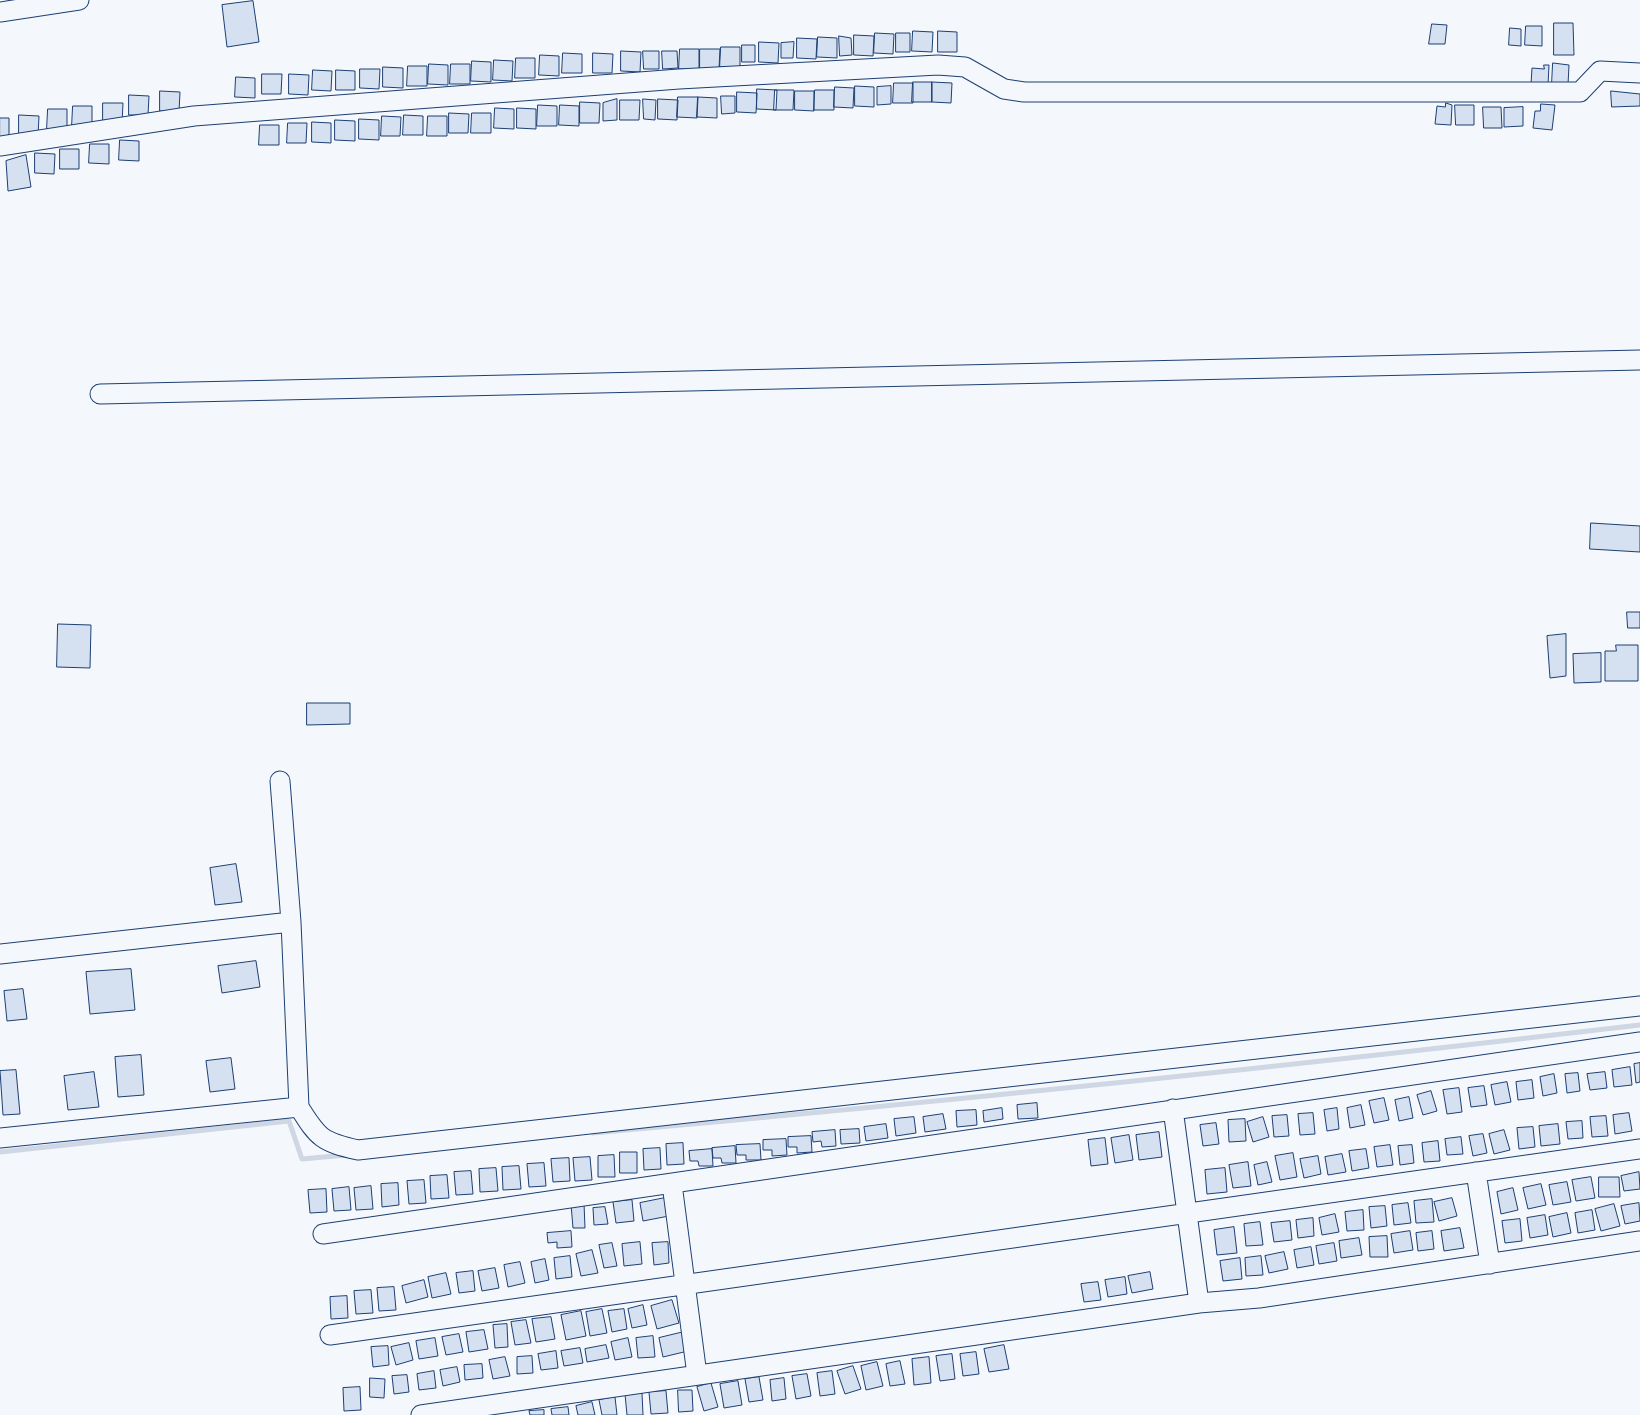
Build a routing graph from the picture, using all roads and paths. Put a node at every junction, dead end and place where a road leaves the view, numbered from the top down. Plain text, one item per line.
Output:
1 (79, 0) edge
2 (0, 12) edge
3 (1640, 73) edge
4 (0, 146) edge
5 (1640, 360) edge
6 (100, 394) dead end
7 (280, 780) dead end
8 (291, 922) junction
9 (0, 954) edge
10 (1640, 1006) edge
11 (1640, 1042) edge
12 (299, 1107) junction
13 (1173, 1109) junction
14 (0, 1138) edge
15 (1640, 1149) edge
16 (1476, 1172) junction
17 (672, 1184) junction
18 (1187, 1213) junction
19 (323, 1234) dead end
20 (1640, 1241) edge
21 (1490, 1264) junction
22 (687, 1288) junction
23 (1199, 1303) junction
24 (330, 1335) dead end
25 (697, 1375) junction
26 (421, 1415) edge

1 - 2 street
3 - 4 street
5 - 6 street
7 - 8 street
8 - 9 street
8 - 12 street
10 - 12 street
11 - 13 street
12 - 14 street
13 - 17 street
13 - 18 street
15 - 16 street
16 - 18 street
16 - 21 street
17 - 19 street
17 - 22 street
18 - 22 street
18 - 23 street
20 - 21 street
21 - 23 street
22 - 24 street
22 - 25 street
23 - 25 street
25 - 26 street

